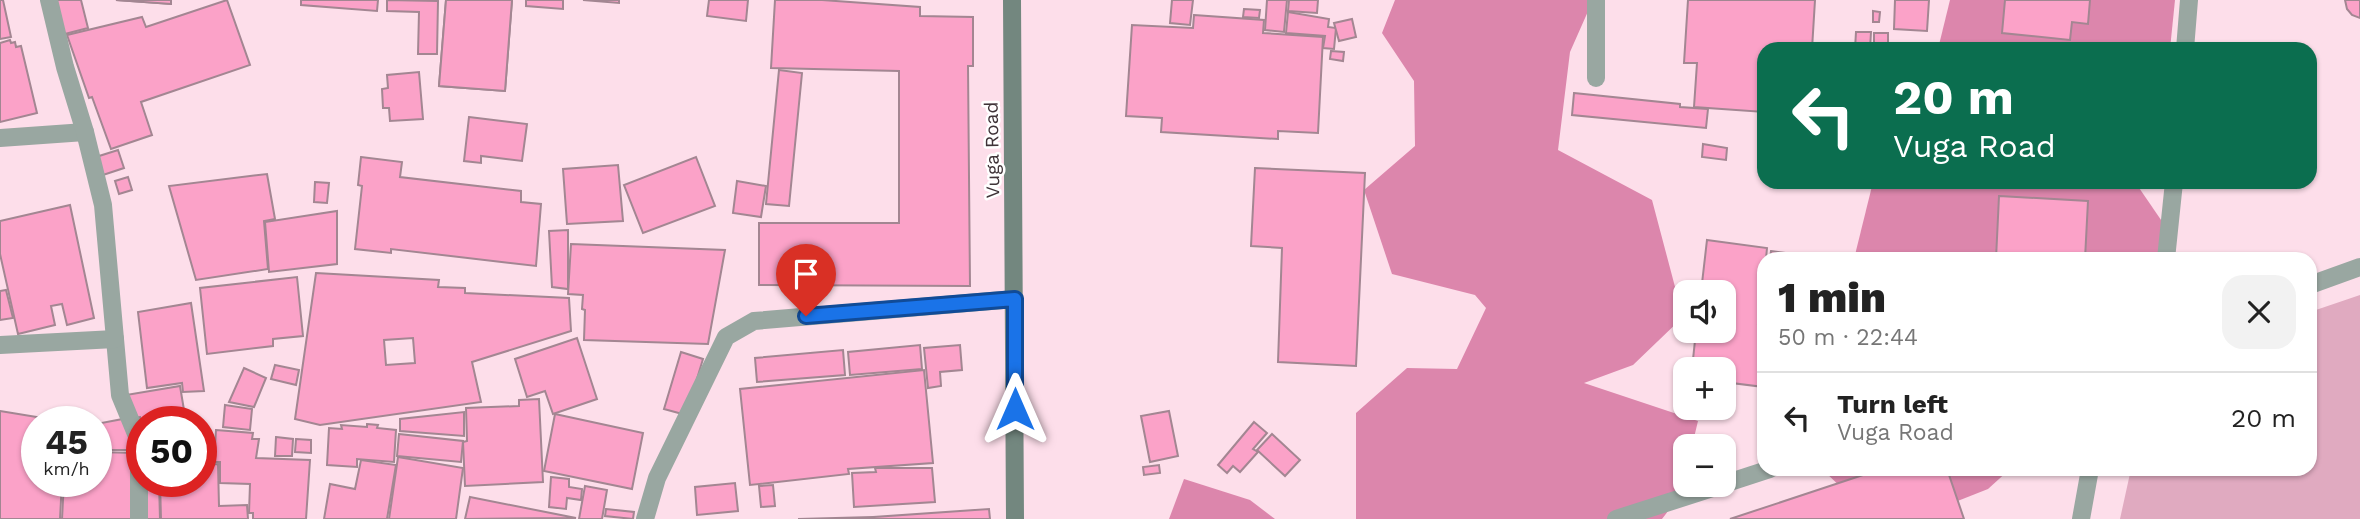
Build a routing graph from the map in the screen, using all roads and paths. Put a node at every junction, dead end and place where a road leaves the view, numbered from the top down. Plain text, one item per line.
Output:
1 (49, 0) edge
2 (1012, 0) edge
3 (1596, 0) edge
4 (2189, 0) edge
5 (2186, 42) edge
6 (1596, 78) dead end
7 (85, 132) junction
8 (0, 138) edge
9 (2173, 189) edge
10 (2167, 252) edge
11 (2360, 267) edge
12 (2317, 282) edge
13 (1015, 299) junction
14 (115, 339) junction
15 (0, 345) edge
16 (1757, 473) edge
17 (2089, 476) edge
18 (1736, 480) edge
19 (1683, 497) edge
20 (139, 519) edge
21 (645, 519) edge
22 (1015, 519) edge
23 (1616, 519) edge
24 (2081, 519) edge

1 - 7 street
2 - 13 main road, Vuga Road
3 - 6 street
4 - 5 street
7 - 8 street
7 - 14 street
9 - 10 street
11 - 12 street
13 - 21 street
13 - 22 main road, Vuga Road
14 - 15 street
14 - 20 street
16 - 18 street
17 - 24 street
19 - 23 street

